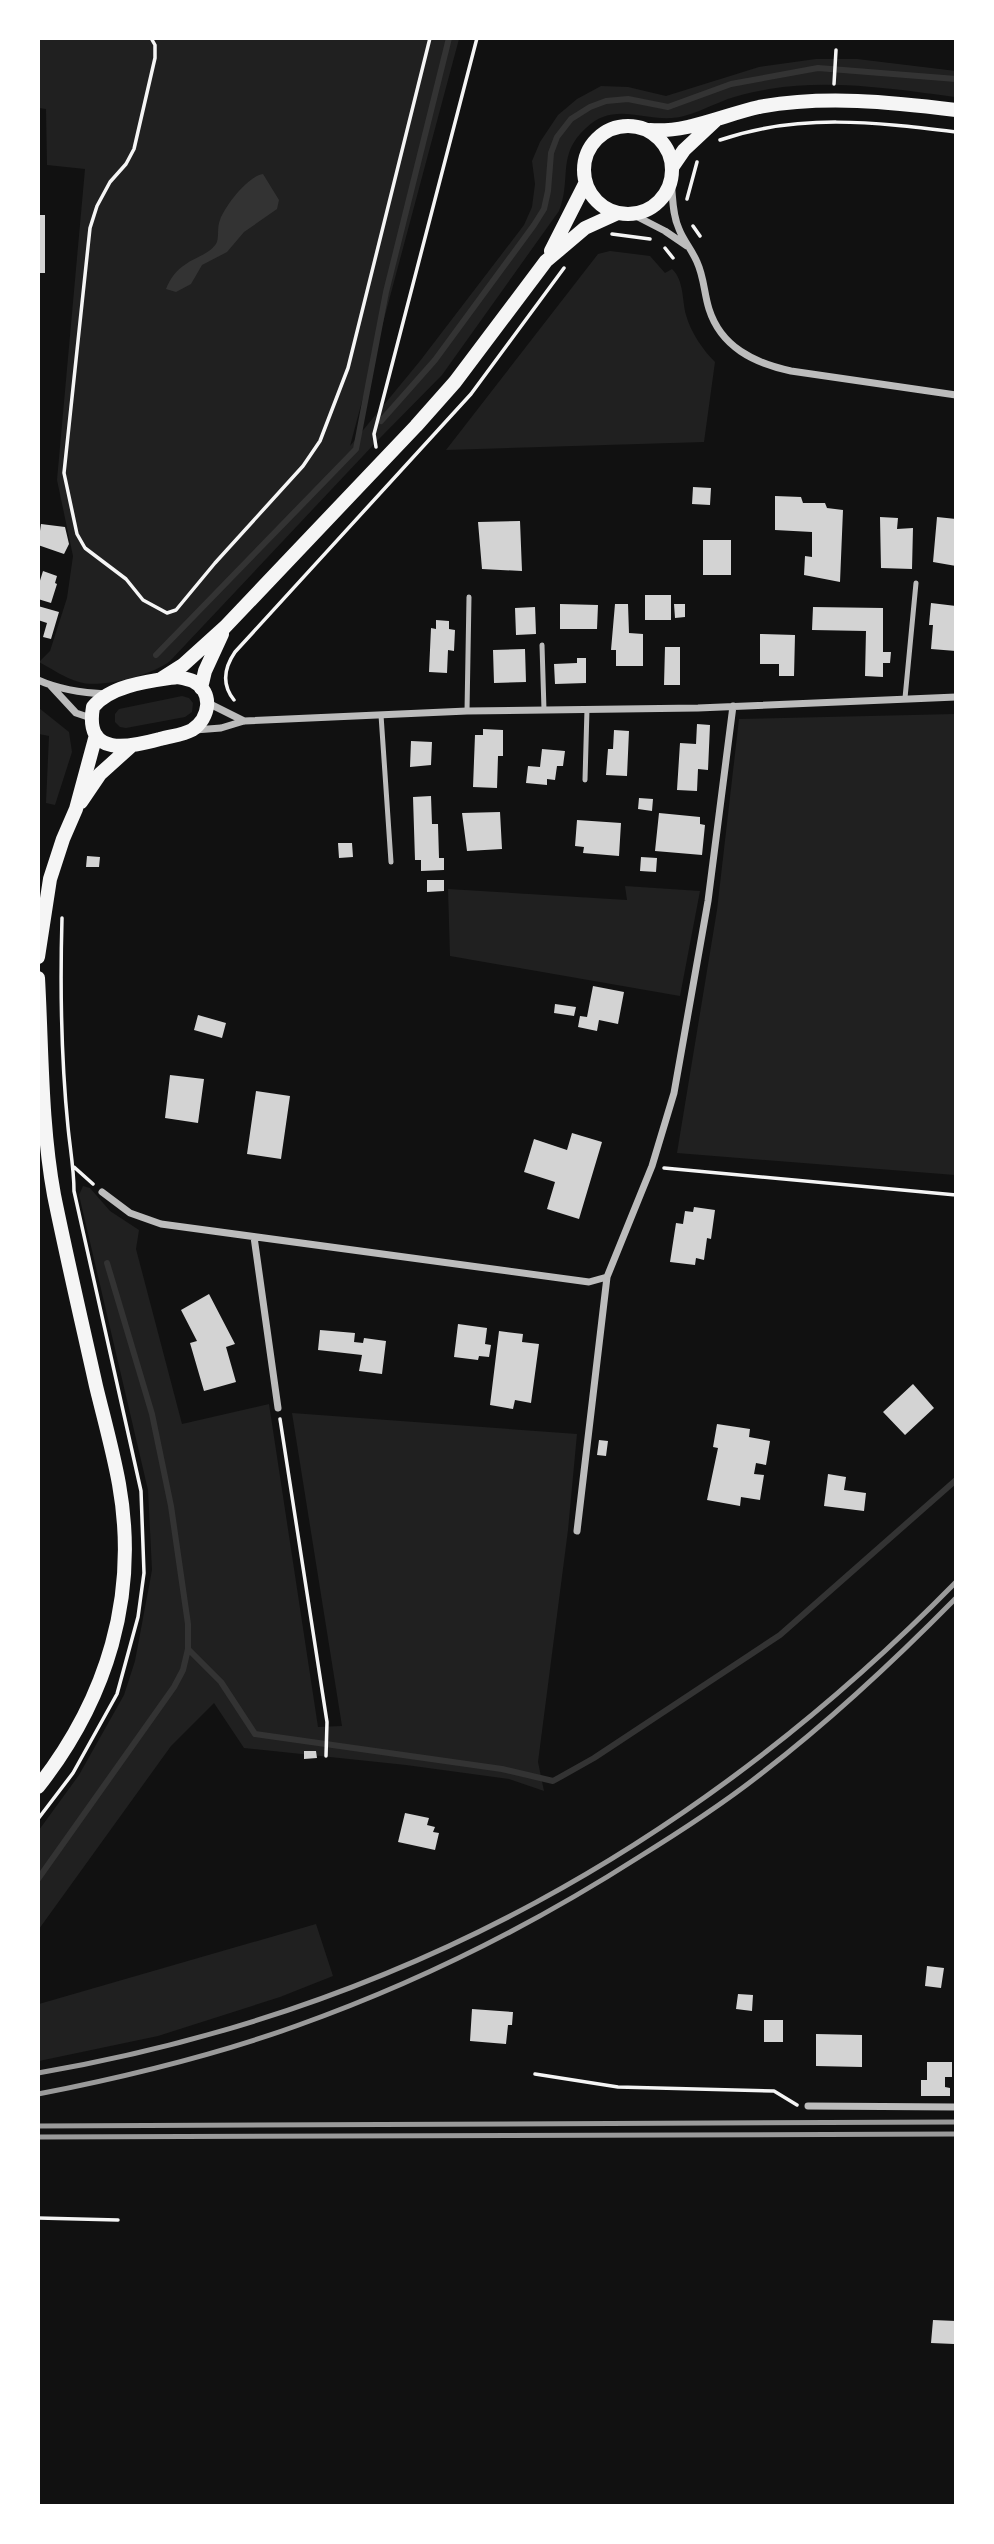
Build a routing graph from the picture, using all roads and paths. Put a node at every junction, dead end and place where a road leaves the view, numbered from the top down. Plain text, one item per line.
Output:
1 (151, 38) edge
2 (430, 38) edge
3 (477, 38) edge
4 (836, 50) dead end
5 (834, 100) junction
6 (956, 110) edge
7 (716, 120) junction
8 (650, 130) junction
9 (956, 132) edge
10 (714, 144) dead end
11 (700, 156) dead end
12 (672, 174) junction
13 (585, 184) junction
14 (685, 203) dead end
15 (625, 214) junction
16 (688, 215) dead end
17 (608, 233) dead end
18 (700, 236) dead end
19 (657, 241) dead end
20 (663, 245) dead end
21 (687, 246) junction
22 (673, 258) dead end
23 (546, 261) junction
24 (567, 265) dead end
25 (956, 395) edge
26 (379, 466) junction
27 (916, 583) dead end
28 (469, 597) dead end
29 (225, 627) junction
30 (542, 645) dead end
31 (161, 679) junction
32 (38, 680) edge
33 (50, 686) junction
34 (201, 688) junction
35 (107, 694) junction
36 (956, 697) edge
37 (905, 698) junction
38 (236, 702) dead end
39 (208, 704) junction
40 (733, 706) junction
41 (587, 709) junction
42 (544, 710) junction
43 (467, 711) junction
44 (381, 715) junction
45 (91, 718) junction
46 (244, 721) junction
47 (191, 730) junction
48 (96, 735) junction
49 (131, 747) junction
50 (585, 780) dead end
51 (76, 809) junction
52 (391, 862) dead end
53 (62, 913) dead end
54 (38, 957) edge
55 (38, 978) edge
56 (652, 1166) junction
57 (74, 1167) junction
58 (102, 1192) joint
59 (956, 1195) edge
60 (254, 1237) junction
61 (607, 1276) junction
62 (278, 1408) joint
63 (578, 1531) dead end
64 (326, 1756) dead end
65 (38, 1787) edge
66 (38, 1819) edge
67 (535, 2074) dead end
68 (808, 2106) joint
69 (956, 2107) edge
70 (38, 2218) edge
71 (118, 2220) dead end

1 - 2 path
3 - 26 path
4 - 5 path
5 - 6 main road
5 - 7 main road
7 - 8 main road
7 - 12 main road
8 - 12 main road
8 - 13 main road
9 - 10 path
11 - 14 path
12 - 15 main road
12 - 21 street
13 - 15 main road
13 - 23 main road
15 - 21 street
15 - 23 main road
16 - 18 path
17 - 19 path
20 - 22 path
21 - 25 street
23 - 26 main road
24 - 38 path
26 - 29 main road
27 - 37 lane
28 - 43 lane
29 - 31 main road
29 - 34 main road
30 - 42 lane
31 - 34 main road
31 - 35 main road
32 - 33 street
33 - 35 street
33 - 45 street
34 - 39 main road
35 - 45 main road
36 - 37 street
37 - 40 street
39 - 46 street
39 - 47 main road
40 - 41 street
40 - 56 street
41 - 42 street
41 - 50 lane
42 - 43 street
43 - 44 street
44 - 46 street
44 - 52 lane
45 - 48 main road
46 - 47 street
47 - 49 main road
48 - 49 main road
48 - 51 main road
49 - 51 main road
51 - 54 main road
53 - 57 path
55 - 65 main road
56 - 59 path
56 - 61 street
57 - 58 path
57 - 66 path
58 - 60 street
60 - 61 street
60 - 62 street
61 - 63 street
62 - 64 path
67 - 68 path
68 - 69 street
70 - 71 path

